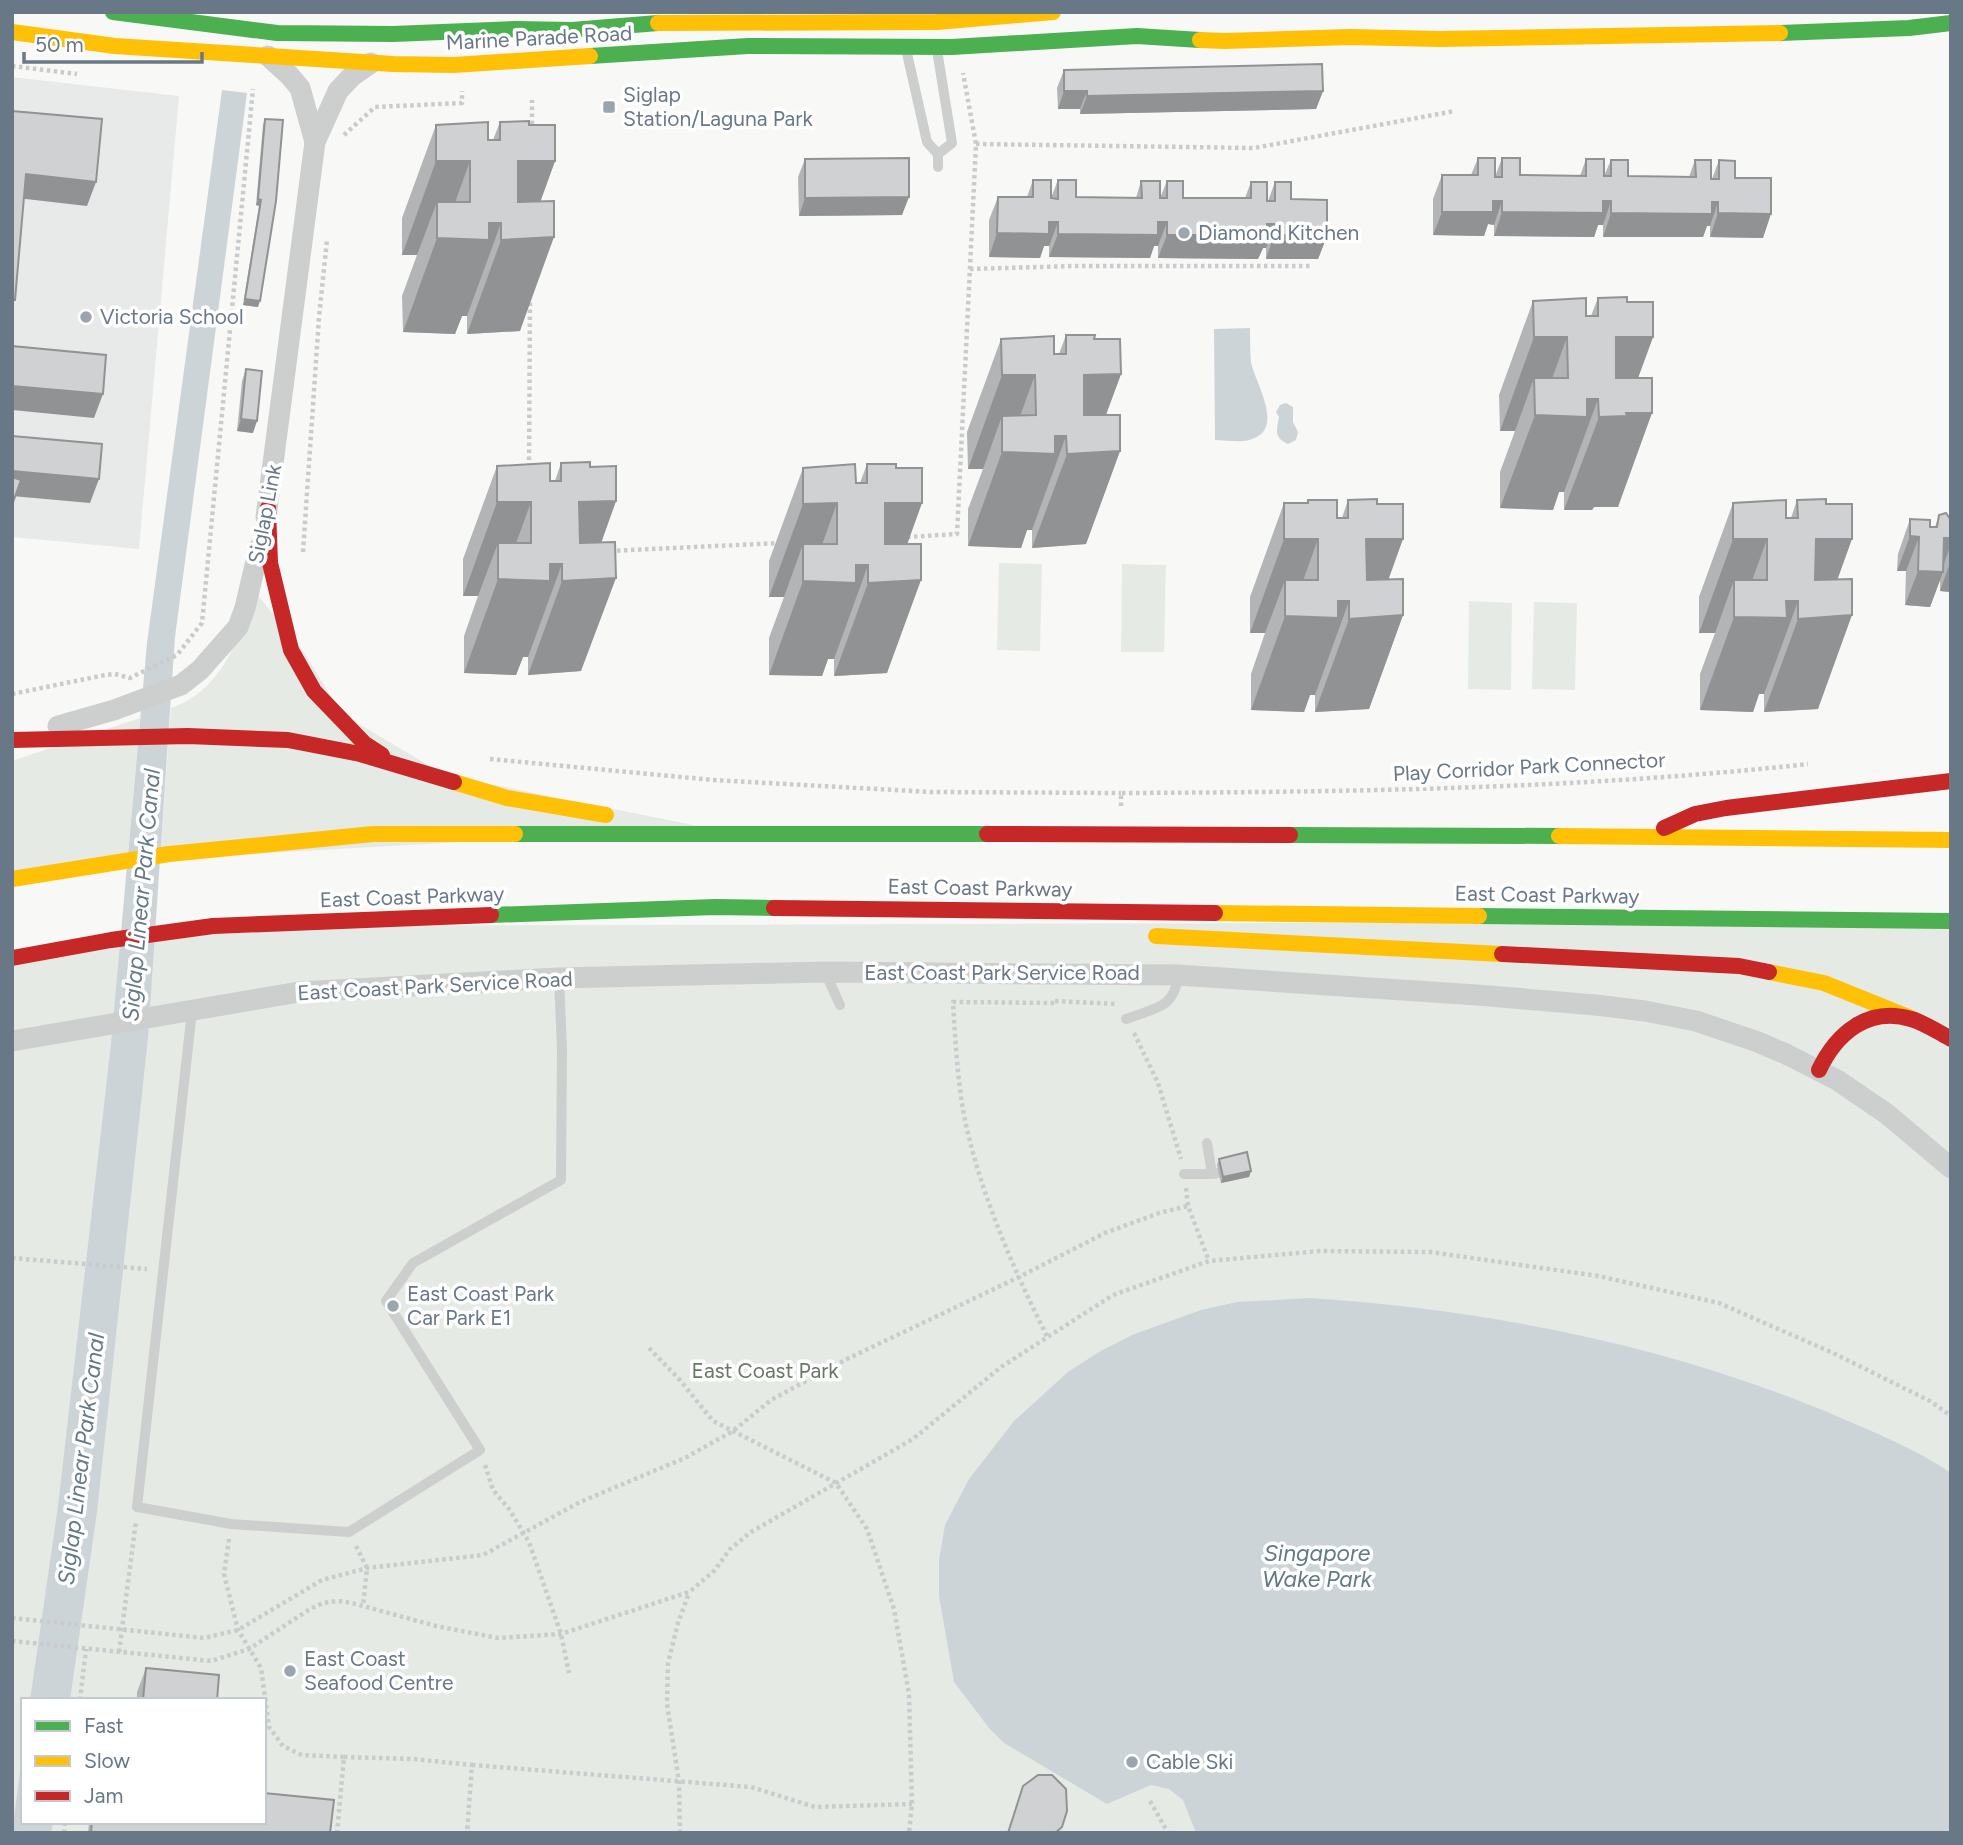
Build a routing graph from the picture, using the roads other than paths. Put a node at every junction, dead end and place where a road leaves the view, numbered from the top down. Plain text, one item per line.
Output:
1 (113, 12) edge
2 (1053, 12) edge
3 (904, 22) junction
4 (937, 22) junction
5 (1806, 22) edge
6 (1951, 23) edge
7 (12, 32) edge
8 (905, 47) junction
9 (937, 47) junction
10 (268, 56) junction
11 (371, 63) junction
12 (315, 142) junction
13 (938, 154) junction
14 (938, 167) dead end
15 (268, 508) junction
16 (12, 740) edge
17 (402, 768) junction
18 (1951, 781) edge
19 (705, 833) junction
20 (1647, 836) junction
21 (1951, 840) edge
22 (12, 879) edge
23 (868, 907) junction
24 (1951, 921) edge
25 (1044, 928) dead end
26 (1138, 935) dead end
27 (12, 958) edge
28 (824, 972) junction
29 (1178, 975) junction
30 (559, 978) junction
31 (840, 1005) dead end
32 (192, 1011) junction
33 (1126, 1019) road end
34 (1913, 1019) junction
35 (1951, 1039) edge
36 (12, 1041) edge
37 (1819, 1070) junction
38 (1207, 1143) dead end
39 (1951, 1168) edge
40 (1237, 1169) edge
41 (1184, 1174) road end
42 (1212, 1174) junction

1 - 3 main road, Marine Parade Road
2 - 4 main road, Marine Parade Road
3 - 4 main road, Marine Parade Road
3 - 8 lane
4 - 9 lane
5 - 6 main road, Marine Parade Road
5 - 9 main road, Marine Parade Road
7 - 10 main road, Marine Parade Road
8 - 9 main road, Marine Parade Road
8 - 11 main road, Marine Parade Road
8 - 13 lane
9 - 13 lane
10 - 11 main road, Marine Parade Road
10 - 12 street, Siglap Link
11 - 12 street, Siglap Link
12 - 15 street, Siglap Link
13 - 14 lane
15 - 16 street, Siglap Link
15 - 17 main road
16 - 17 main road
17 - 19 main road
18 - 20 main road
19 - 20 main road
19 - 22 main road
20 - 21 main road
23 - 24 main road, East Coast Parkway
23 - 25 main road
23 - 27 main road, East Coast Parkway
26 - 34 main road
28 - 29 street, East Coast Park Service Road
28 - 30 street, East Coast Park Service Road
28 - 31 lane
29 - 33 lane
29 - 37 street, East Coast Park Service Road
30 - 32 street, East Coast Park Service Road
30 - 32 lane
32 - 36 street, East Coast Park Service Road
34 - 35 main road
34 - 37 main road
37 - 39 street, East Coast Park Service Road
38 - 42 lane
40 - 42 lane
41 - 42 lane

